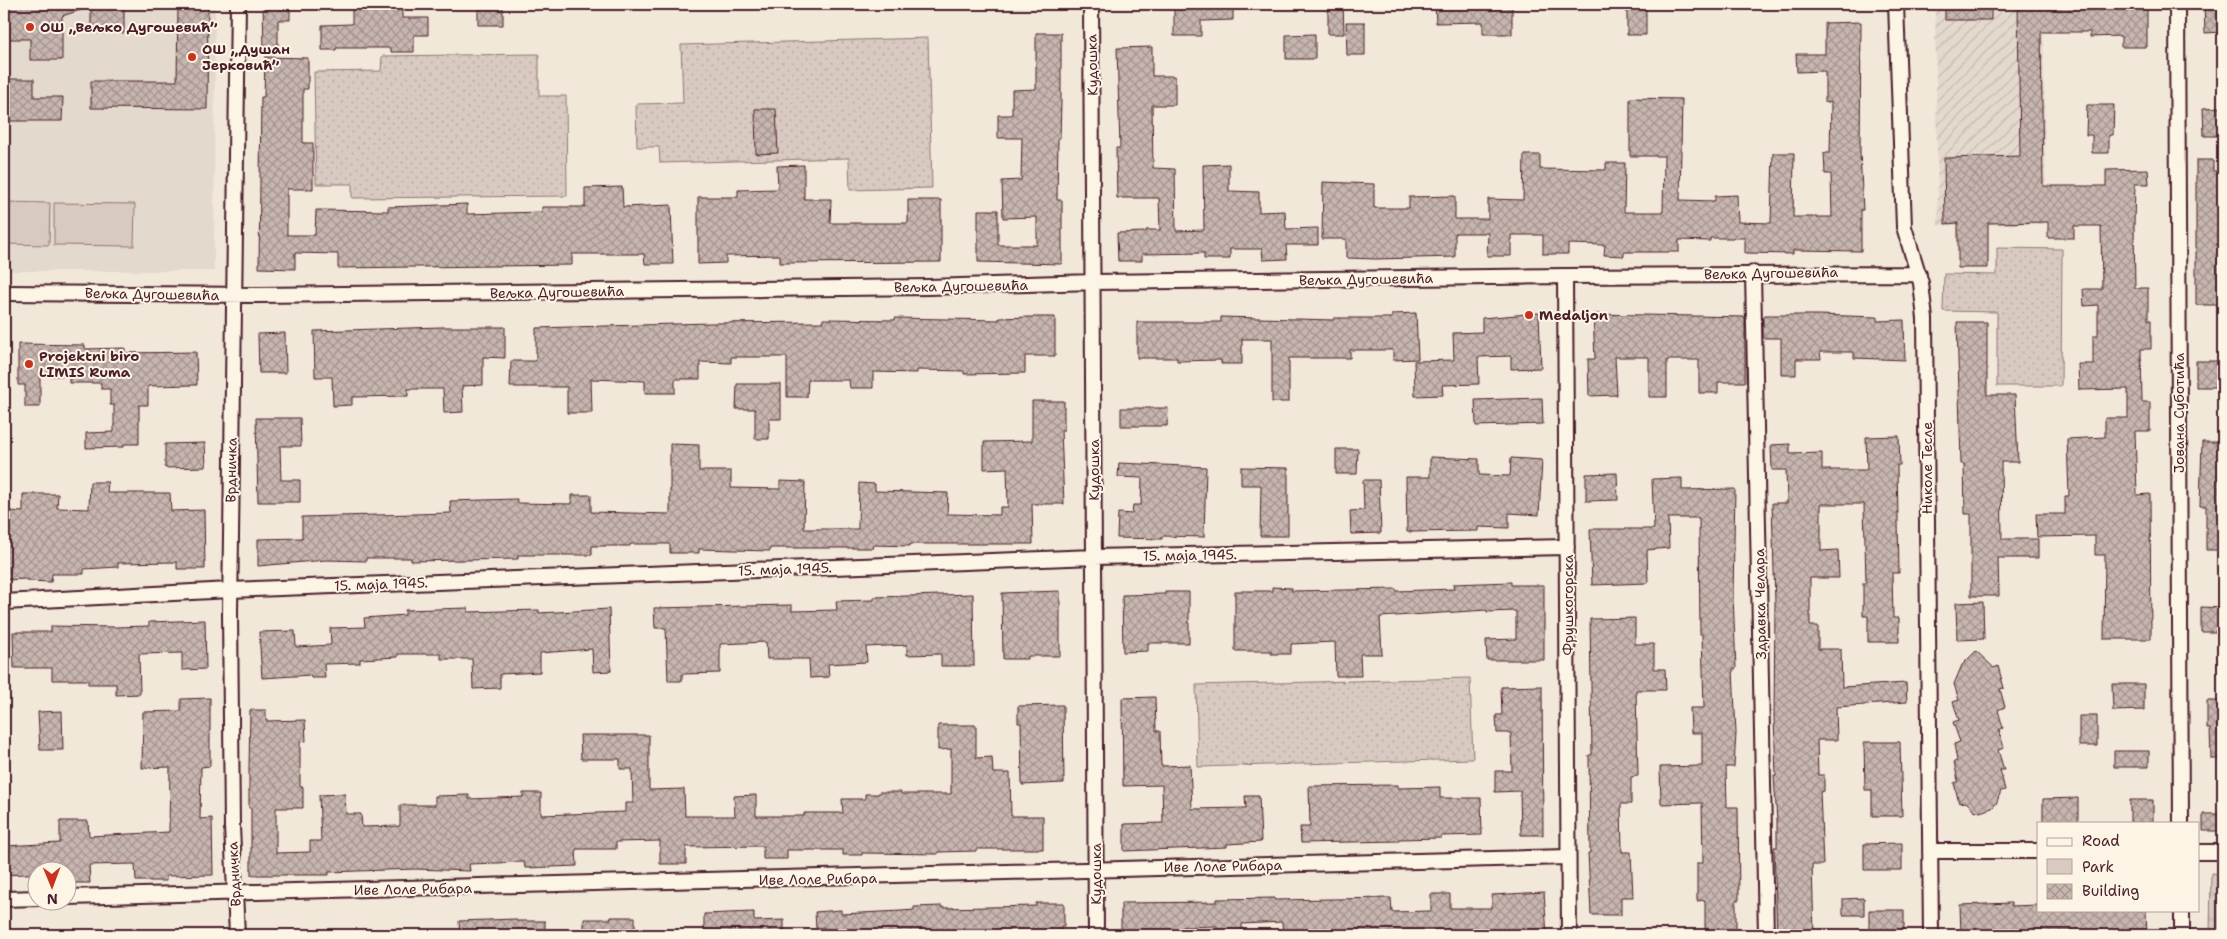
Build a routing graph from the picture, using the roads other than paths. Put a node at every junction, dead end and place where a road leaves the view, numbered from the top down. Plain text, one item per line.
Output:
1 (238, 4) edge
2 (1091, 4) edge
3 (1896, 4) edge
4 (2178, 4) edge
5 (1753, 274) junction
6 (1919, 274) junction
7 (1565, 276) junction
8 (1094, 282) junction
9 (4, 293) edge
10 (233, 295) junction
11 (1567, 547) junction
12 (1094, 557) junction
13 (230, 590) junction
14 (4, 602) edge
15 (2181, 822) edge
16 (1930, 851) junction
17 (2037, 851) edge
18 (2200, 852) edge
19 (2223, 852) edge
20 (1568, 858) junction
21 (1096, 869) junction
22 (235, 893) junction
23 (78, 897) edge
24 (28, 898) edge
25 (4, 899) edge
26 (2182, 912) edge
27 (238, 935) edge
28 (1096, 935) edge
29 (1569, 935) edge
30 (1766, 935) edge
31 (1931, 935) edge
32 (2182, 935) edge

1 - 10 street, Врдничка
2 - 8 street, Кудошка
3 - 6 street, Николе Тесле
4 - 15 street, Јована Суботића
5 - 6 street, Вељка Дугошевића
5 - 7 street, Вељка Дугошевића
5 - 30 street, Здравка Челара
6 - 16 street, Николе Тесле
7 - 8 street, Вељка Дугошевића
7 - 11 street, Фрушкогорска
8 - 10 street, Вељка Дугошевића
8 - 12 street, Кудошка
9 - 10 street, Вељка Дугошевића
10 - 13 street, Врдничка
11 - 12 street, 15. маја 1945.
11 - 20 street, Фрушкогорска
12 - 13 street, 15. маја 1945.
12 - 21 street, Кудошка
13 - 14 street, 15. маја 1945.
13 - 22 street, Врдничка
16 - 17 street
16 - 31 street, Николе Тесле
18 - 19 street
20 - 21 street, Иве Лоле Рибара
20 - 29 street, Фрушкогорска
21 - 22 street, Иве Лоле Рибара
21 - 28 street, Кудошка
22 - 23 street, Иве Лоле Рибара
22 - 27 street, Врдничка
24 - 25 street
26 - 32 street

